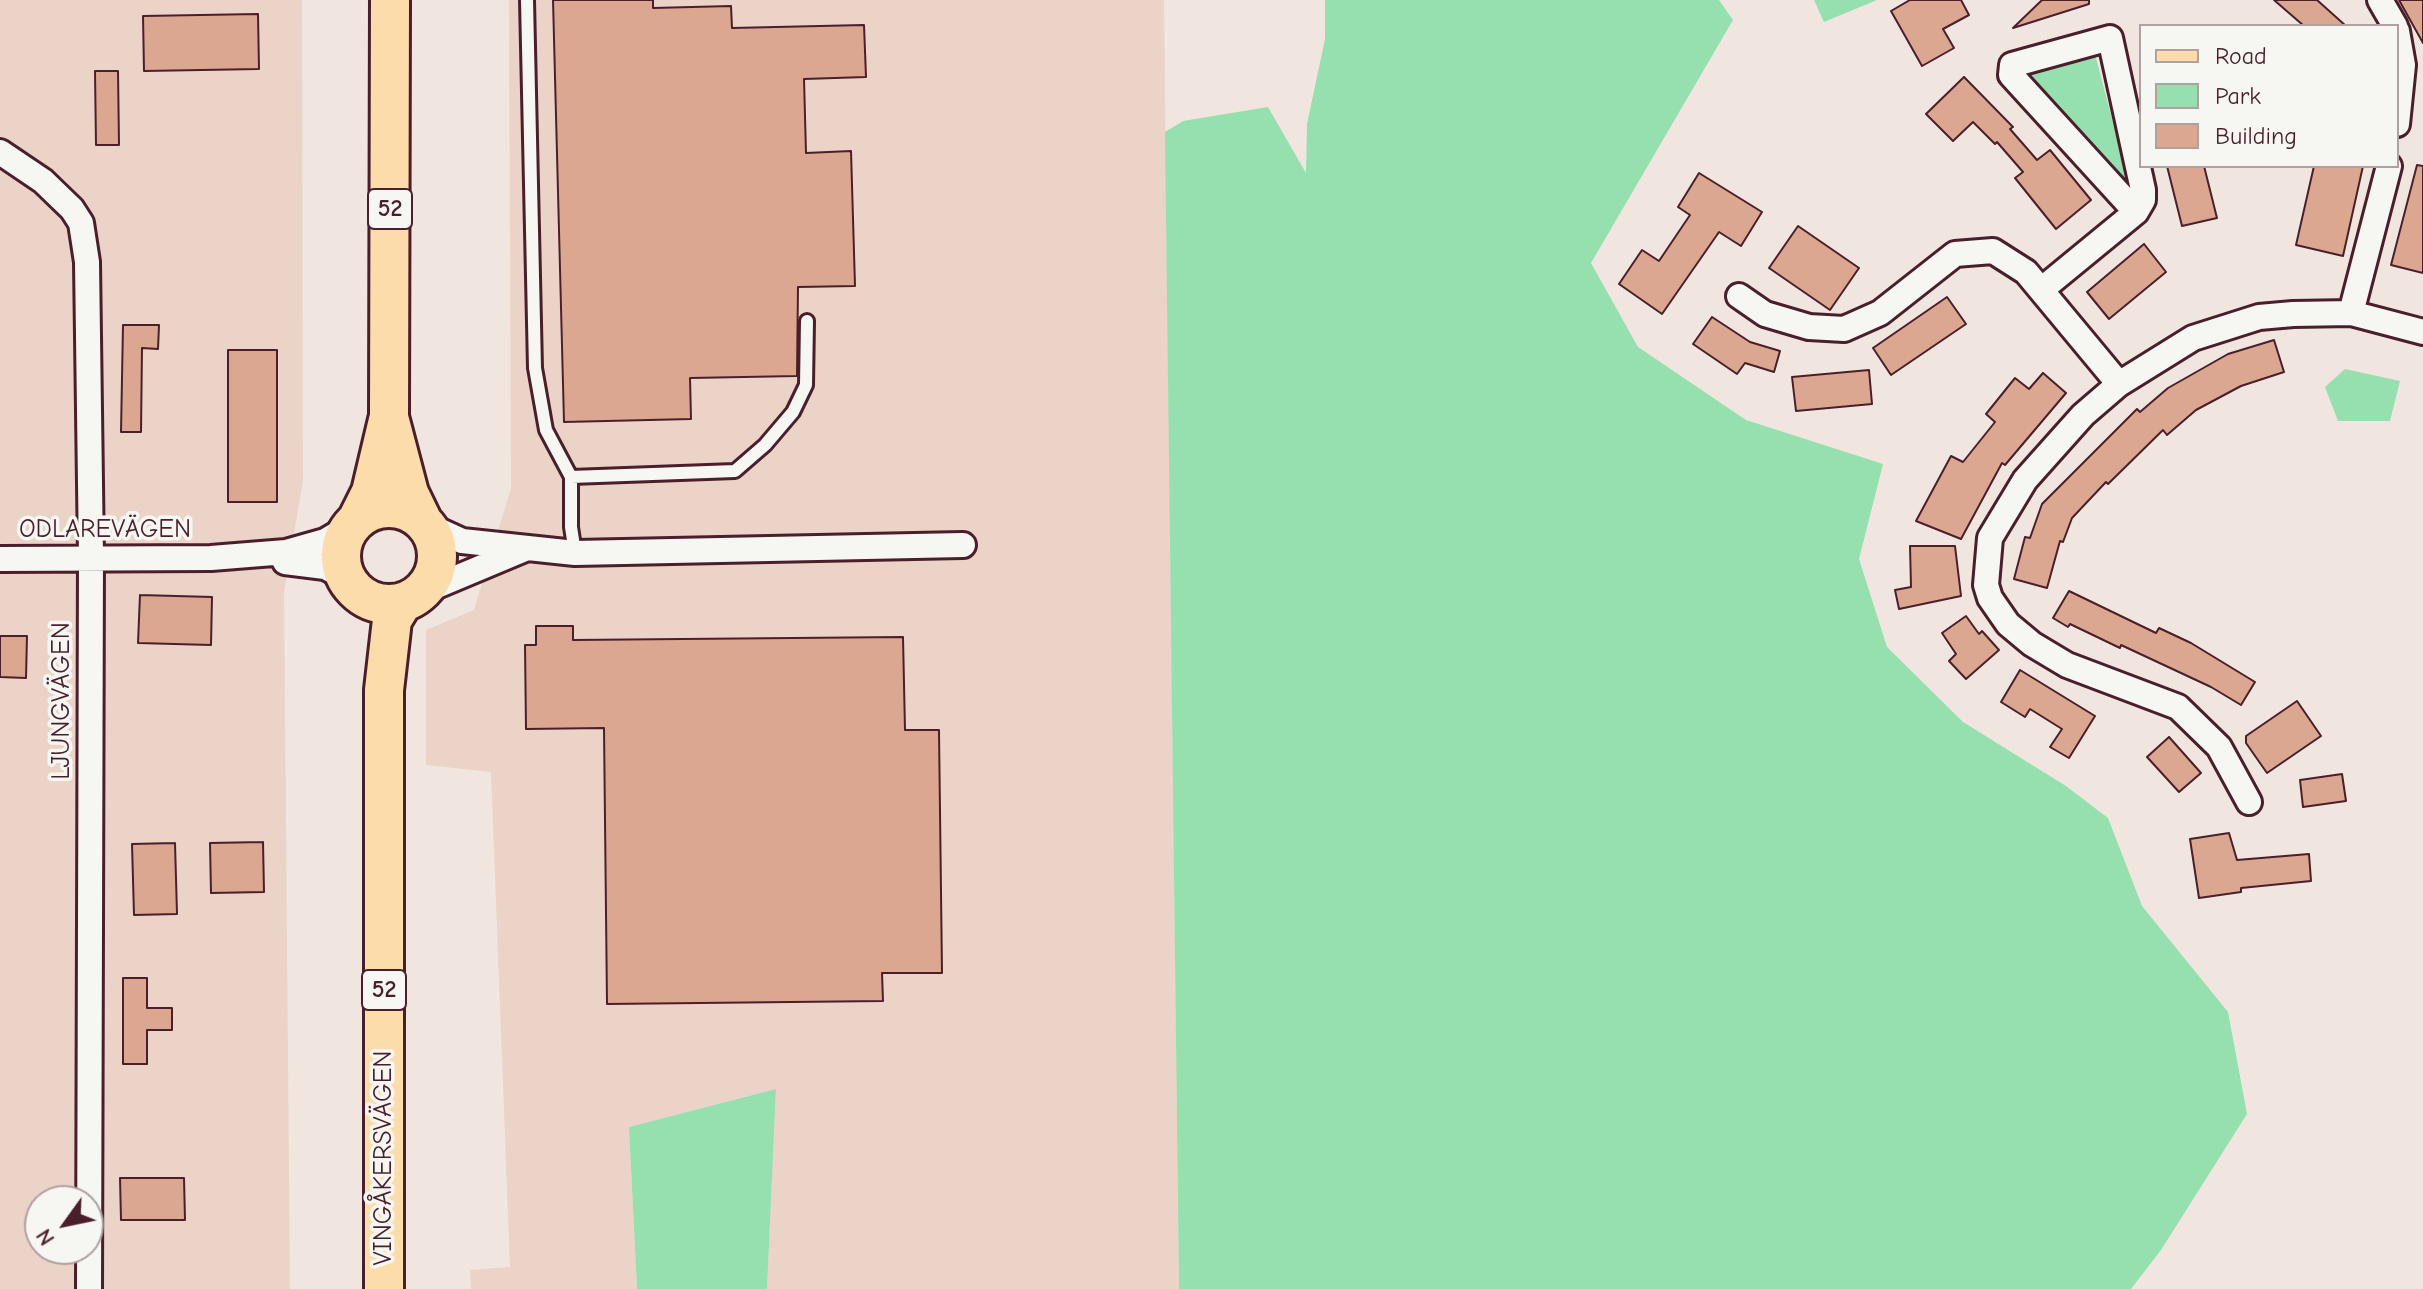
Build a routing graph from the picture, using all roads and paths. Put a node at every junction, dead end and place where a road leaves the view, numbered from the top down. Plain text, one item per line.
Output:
1 (390, 0) edge
2 (527, 0) edge
3 (2380, 0) edge
4 (2394, 24) edge
5 (2399, 44) edge
6 (2399, 104) edge
7 (0, 152) edge
8 (2388, 168) edge
9 (2136, 212) junction
10 (2041, 290) junction
11 (1739, 296) dead end
12 (2351, 313) junction
13 (807, 321) dead end
14 (2423, 332) edge
15 (2119, 384) junction
16 (389, 417) junction
17 (571, 477) junction
18 (356, 521) junction
19 (425, 524) junction
20 (963, 545) dead end
21 (527, 549) junction
22 (575, 553) junction
23 (91, 557) junction
24 (211, 558) junction
25 (0, 559) edge
26 (350, 582) junction
27 (411, 598) junction
28 (384, 690) junction
29 (2249, 802) dead end
30 (89, 1289) edge
31 (384, 1289) edge

1 - 16 main road, 52
2 - 17 lane
3 - 4 street
5 - 6 street
7 - 23 street, LJUNGVÄGEN
8 - 12 street
9 - 9 street
9 - 10 street
10 - 11 street
10 - 15 street
12 - 14 street
12 - 15 street
13 - 17 lane
15 - 29 street
16 - 18 main road, 52
16 - 19 main road, 52
17 - 22 lane
18 - 19 main road
18 - 24 street, ODLAREVÄGEN
18 - 26 main road, 52
19 - 21 street
19 - 27 main road, 52
20 - 22 street
21 - 22 street
21 - 27 street
23 - 24 street, ODLAREVÄGEN
23 - 25 street, ODLAREVÄGEN
23 - 30 street, LJUNGVÄGEN
24 - 26 street, ODLAREVÄGEN
26 - 27 main road
26 - 28 main road, VINGÅKERSVÄGEN / 52
27 - 28 main road, VINGÅKERSVÄGEN / 52
28 - 31 main road, VINGÅKERSVÄGEN / 52

